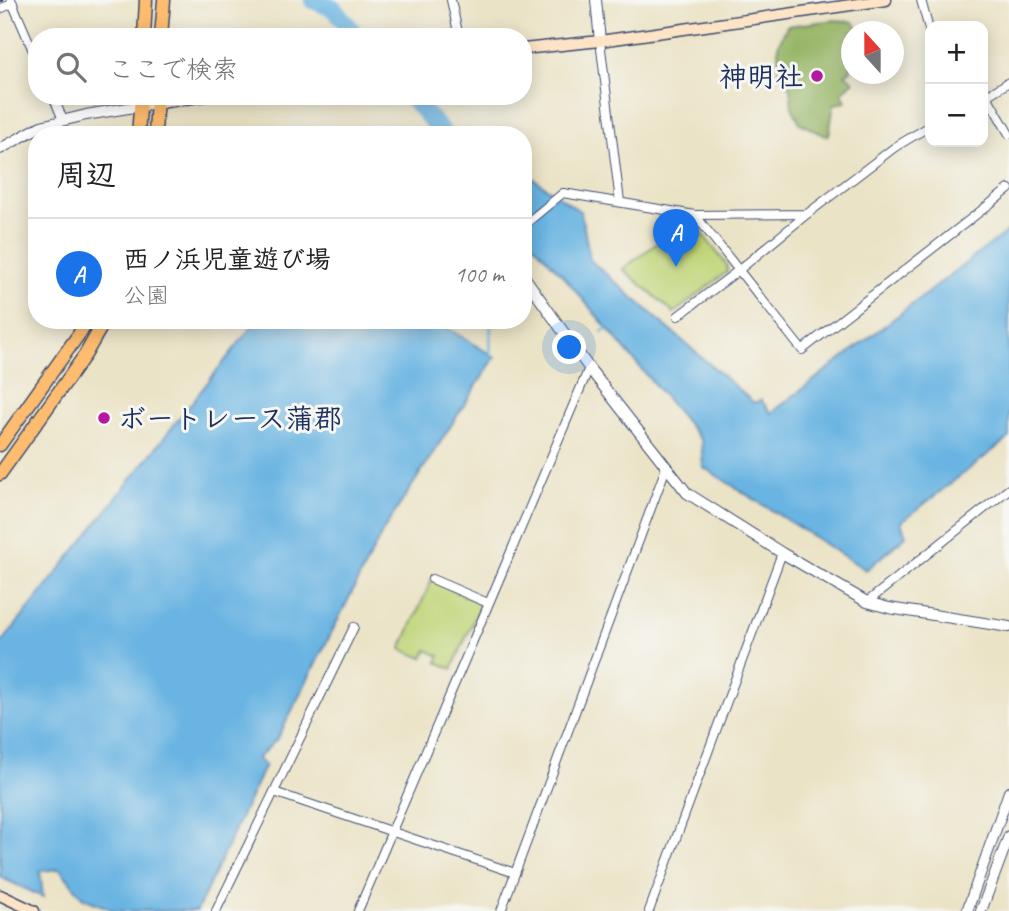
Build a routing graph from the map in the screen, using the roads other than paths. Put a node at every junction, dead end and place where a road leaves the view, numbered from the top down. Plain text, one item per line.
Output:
1 (146, 0) edge
2 (164, 0) edge
3 (451, 0) edge
4 (596, 0) edge
5 (886, 0) edge
6 (921, 0) edge
7 (12, 2) edge
8 (0, 9) edge
9 (927, 21) edge
10 (144, 28) edge
11 (162, 28) edge
12 (457, 28) edge
13 (28, 39) edge
14 (600, 41) junction
15 (532, 48) edge
16 (1009, 82) edge
17 (988, 95) edge
18 (988, 102) edge
19 (56, 105) edge
20 (124, 105) edge
21 (140, 105) edge
22 (157, 105) edge
23 (62, 120) junction
24 (41, 126) edge
25 (139, 126) edge
26 (156, 126) edge
27 (925, 129) edge
28 (28, 133) edge
29 (1009, 134) edge
30 (0, 149) edge
31 (1009, 189) edge
32 (620, 202) junction
33 (807, 214) junction
34 (695, 215) junction
35 (532, 219) edge
36 (739, 271) junction
37 (532, 288) edge
38 (678, 316) dead end
39 (83, 329) edge
40 (100, 329) edge
41 (589, 368) junction
42 (0, 445) edge
43 (666, 468) junction
44 (0, 474) edge
45 (1009, 489) edge
46 (782, 553) junction
47 (432, 579) dead end
48 (867, 602) junction
49 (488, 603) junction
50 (354, 627) dead end
51 (1009, 627) edge
52 (274, 792) junction
53 (1009, 792) edge
54 (391, 831) junction
55 (1009, 836) edge
56 (515, 873) junction
57 (0, 895) edge
58 (34, 911) edge
59 (216, 911) edge
60 (358, 911) edge
61 (501, 911) edge
62 (649, 911) edge
63 (967, 911) edge
64 (981, 911) edge

1 - 10 highway
2 - 11 highway
3 - 12 street
4 - 14 street
5 - 14 main road
6 - 9 street
7 - 8 street
7 - 13 street
14 - 15 main road
14 - 32 street
16 - 17 street
18 - 29 street
19 - 23 street
20 - 23 street
21 - 25 highway
22 - 26 highway
23 - 24 street
27 - 33 street
28 - 30 street
31 - 36 street
32 - 34 street
32 - 35 street
33 - 34 street
33 - 36 street
34 - 36 street
36 - 38 street
37 - 41 street
39 - 42 highway
40 - 44 highway
41 - 43 street
41 - 49 street
43 - 46 street
43 - 56 street
45 - 48 street
46 - 48 street
46 - 62 street
47 - 49 street
48 - 51 street
49 - 54 street
50 - 52 street
52 - 54 street
52 - 59 street
53 - 63 street
54 - 56 street
54 - 60 street
55 - 64 street
56 - 61 street
57 - 58 main road

